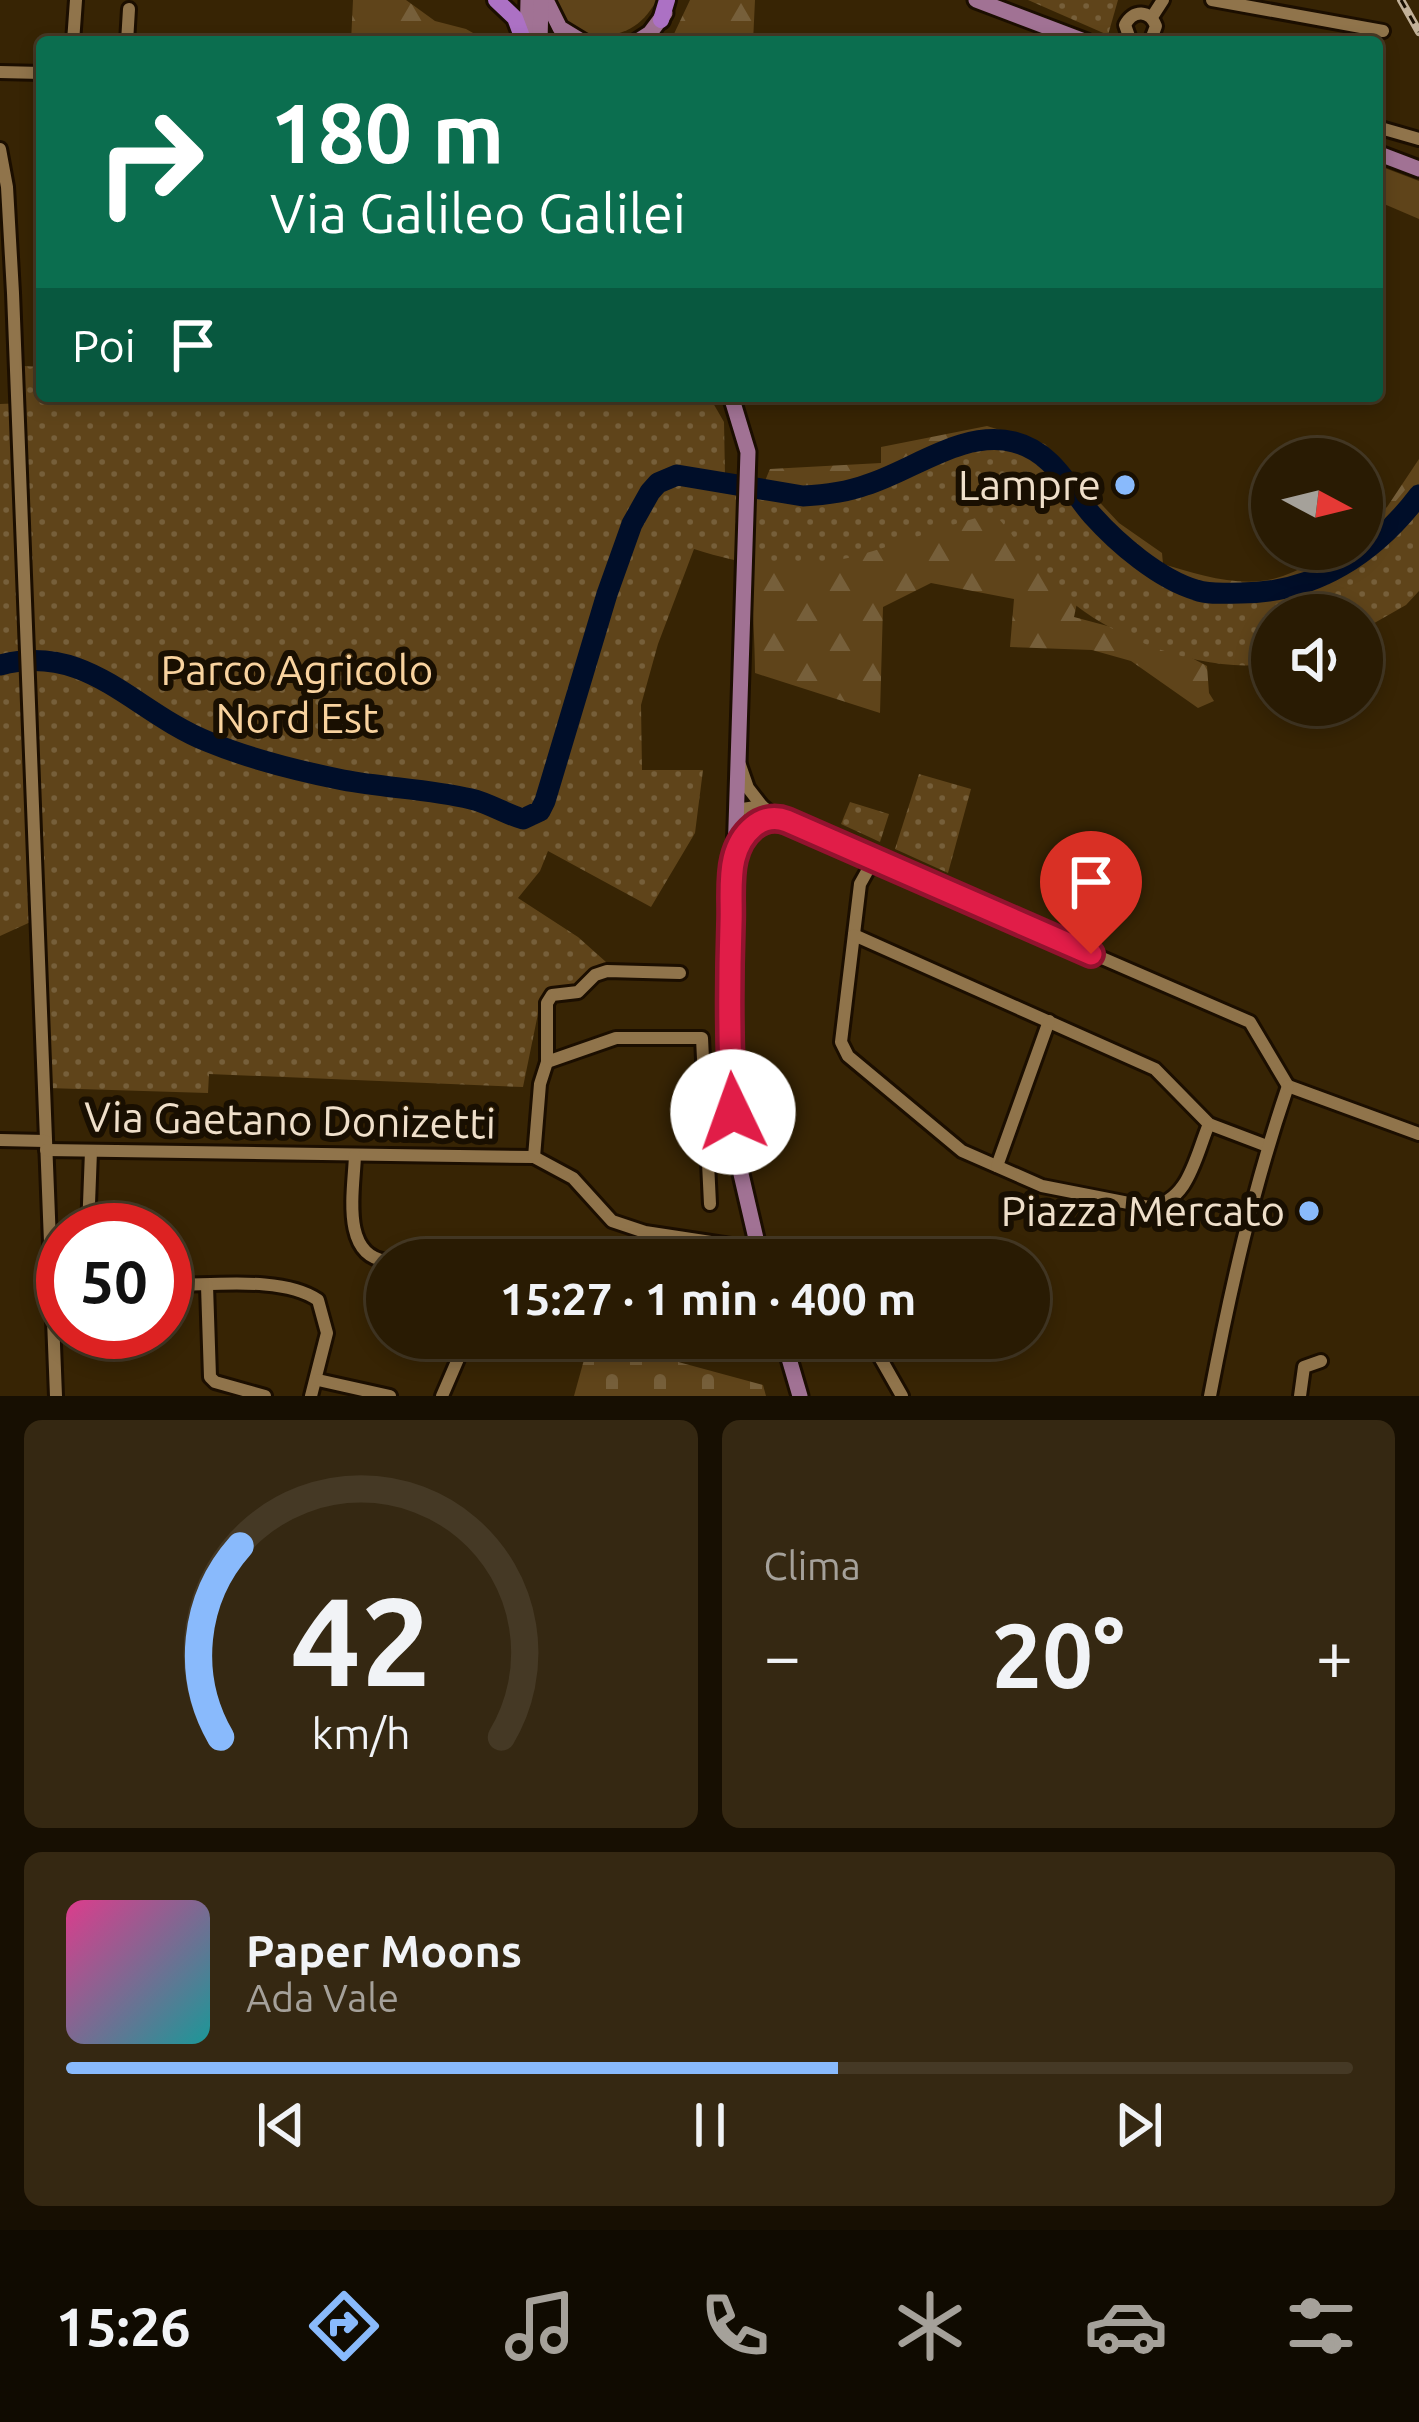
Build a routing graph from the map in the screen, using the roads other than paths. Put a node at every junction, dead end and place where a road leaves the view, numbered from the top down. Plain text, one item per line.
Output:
1 (76, 0) edge
2 (496, 0) edge
3 (528, 0) edge
4 (543, 0) edge
5 (670, 0) edge
6 (1163, 0) edge
7 (1212, 0) edge
8 (978, 1) edge
9 (129, 10) dead end
10 (1152, 17) junction
11 (661, 20) joint
12 (1383, 31) dead end
13 (73, 36) edge
14 (127, 36) edge
15 (522, 36) edge
16 (525, 36) edge
17 (540, 36) edge
18 (573, 36) edge
19 (643, 36) edge
20 (1071, 36) edge
21 (1128, 36) edge
22 (1157, 36) edge
23 (0, 72) edge
24 (36, 73) edge
25 (1383, 129) edge
26 (1419, 139) edge
27 (0, 149) edge
28 (1383, 155) edge
29 (1419, 169) edge
30 (4, 187) edge
31 (724, 402) edge
32 (733, 402) edge
33 (748, 452) junction
34 (738, 760) junction
35 (736, 809) junction
36 (766, 814) junction
37 (734, 859) junction
38 (874, 859) junction
39 (854, 935) junction
40 (680, 973) dead end
41 (1049, 1021) junction
42 (547, 1062) junction
43 (1288, 1086) junction
44 (1209, 1124) junction
45 (1419, 1134) edge
46 (0, 1140) edge
47 (46, 1146) junction
48 (1267, 1146) junction
49 (91, 1151) junction
50 (355, 1155) junction
51 (533, 1157) junction
52 (997, 1166) junction
53 (89, 1203) edge
54 (710, 1204) dead end
55 (674, 1238) joint
56 (682, 1239) edge
57 (756, 1239) edge
58 (366, 1251) edge
59 (192, 1286) edge
60 (207, 1286) junction
61 (457, 1359) edge
62 (789, 1359) edge
63 (881, 1359) edge
64 (1321, 1361) dead end
65 (318, 1380) junction
66 (56, 1396) edge
67 (265, 1396) edge
68 (311, 1396) edge
69 (390, 1396) edge
70 (442, 1396) edge
71 (800, 1396) edge
72 (902, 1396) edge
73 (1210, 1396) edge
74 (1300, 1396) edge

1 - 13 street
2 - 15 highway
3 - 16 main road
4 - 17 main road
4 - 18 main road
5 - 11 highway
6 - 10 street
7 - 12 street
8 - 20 main road
9 - 14 street
10 - 21 street
10 - 22 street
11 - 19 main road
23 - 24 street
25 - 26 street
27 - 30 street, Via Gaetano Donizetti
28 - 29 main road
30 - 47 street, Via Gaetano Donizetti
31 - 33 main road
32 - 33 main road
33 - 34 main road
34 - 35 main road
34 - 36 street
35 - 36 street
35 - 37 main road
36 - 37 street
36 - 38 street
37 - 57 main road
38 - 39 street
38 - 43 street
39 - 41 street
39 - 52 street
40 - 42 street, Via Gaetano Donizetti
41 - 44 street
41 - 52 street
42 - 51 street, Via Gaetano Donizetti
42 - 54 street, Via Gaetano Donizetti
43 - 45 street
43 - 48 street
44 - 48 street
44 - 52 street
46 - 47 street
47 - 49 street, Via Gaetano Donizetti
47 - 66 street
48 - 73 street
49 - 50 street, Via Gaetano Donizetti
49 - 53 street
50 - 51 street, Via Gaetano Donizetti
50 - 58 street
51 - 55 street, Via Gaetano Donizetti
55 - 56 street, Via Gaetano Donizetti, bridge
59 - 60 street
60 - 65 street
60 - 67 street
61 - 70 street
62 - 71 main road
63 - 72 street
64 - 74 street
65 - 68 street
65 - 69 street

